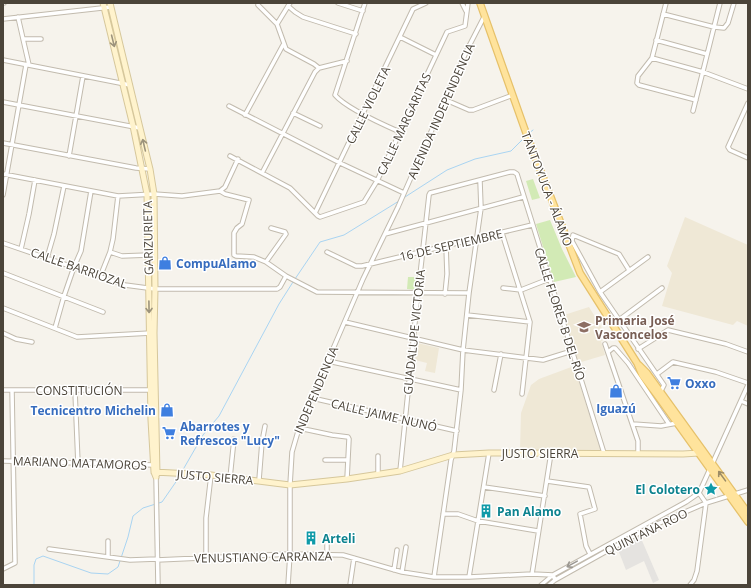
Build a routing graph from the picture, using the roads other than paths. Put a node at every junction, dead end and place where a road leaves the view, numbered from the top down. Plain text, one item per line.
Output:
1 (338, 3) edge
2 (365, 3) edge
3 (426, 3) edge
4 (462, 3) edge
5 (468, 3) edge
6 (666, 3) edge
7 (720, 3) edge
8 (734, 3) edge
9 (481, 4) edge
10 (104, 5) edge
11 (110, 5) edge
12 (258, 5) dead end
13 (289, 5) edge
14 (363, 12) junction
15 (466, 12) junction
16 (663, 14) junction
17 (485, 15) junction
18 (18, 17) junction
19 (3, 19) edge
20 (277, 24) junction
21 (714, 27) junction
22 (356, 34) junction
23 (400, 37) junction
24 (23, 39) junction
25 (41, 39) dead end
26 (656, 40) junction
27 (283, 45) junction
28 (707, 54) junction
29 (436, 56) junction
30 (652, 58) junction
31 (3, 60) edge
32 (347, 61) junction
33 (28, 65) junction
34 (319, 68) junction
35 (703, 72) junction
36 (83, 76) junction
37 (123, 84) junction
38 (130, 85) junction
39 (748, 89) edge
40 (513, 95) junction
41 (446, 100) junction
42 (696, 100) junction
43 (3, 102) edge
44 (748, 103) edge
45 (19, 105) junction
46 (229, 106) dead end
47 (693, 111) dead end
48 (294, 113) junction
49 (362, 113) junction
50 (77, 115) junction
51 (245, 115) junction
52 (133, 126) junction
53 (320, 126) dead end
54 (140, 128) junction
55 (400, 132) junction
56 (282, 134) junction
57 (3, 143) edge
58 (12, 146) junction
59 (69, 156) junction
60 (230, 156) dead end
61 (748, 158) edge
62 (238, 159) junction
63 (340, 163) junction
64 (143, 169) junction
65 (150, 169) junction
66 (262, 173) junction
67 (5, 174) edge
68 (35, 180) junction
69 (377, 181) junction
70 (480, 181) junction
71 (64, 186) junction
72 (91, 191) junction
73 (220, 191) junction
74 (147, 194) junction
75 (154, 194) junction
76 (403, 194) junction
77 (3, 195) edge
78 (118, 196) junction
79 (523, 196) junction
80 (398, 207) joint
81 (481, 208) junction
82 (316, 214) junction
83 (426, 224) junction
84 (532, 225) junction
85 (271, 228) dead end
86 (502, 233) junction
87 (385, 234) junction
88 (477, 239) junction
89 (3, 243) edge
90 (446, 246) junction
91 (21, 249) junction
92 (110, 252) junction
93 (327, 252) dead end
94 (422, 252) junction
95 (148, 255) junction
96 (648, 257) dead end
97 (47, 258) junction
98 (266, 262) junction
99 (370, 264) junction
100 (74, 267) junction
101 (629, 270) junction
102 (3, 273) edge
103 (100, 276) junction
104 (288, 277) junction
105 (549, 279) junction
106 (148, 288) junction
107 (503, 288) dead end
108 (662, 288) dead end
109 (155, 290) junction
110 (521, 290) junction
111 (357, 292) junction
112 (600, 292) junction
113 (418, 293) junction
114 (469, 293) junction
115 (445, 294) junction
116 (64, 296) junction
117 (3, 308) edge
118 (103, 312) dead end
119 (467, 315) junction
120 (619, 320) junction
121 (345, 322) junction
122 (530, 322) junction
123 (55, 328) junction
124 (152, 333) junction
125 (3, 334) edge
126 (413, 338) junction
127 (32, 342) dead end
128 (605, 344) dead end
129 (638, 349) junction
130 (463, 350) junction
131 (572, 351) junction
132 (608, 352) junction
133 (748, 352) edge
134 (501, 354) junction
135 (526, 358) junction
136 (328, 361) junction
137 (657, 374) junction
138 (409, 380) junction
139 (748, 384) edge
140 (3, 390) edge
141 (12, 390) junction
142 (153, 390) junction
143 (461, 390) junction
144 (494, 390) dead end
145 (75, 391) junction
146 (659, 393) junction
147 (522, 394) dead end
148 (312, 398) junction
149 (741, 401) junction
150 (748, 404) edge
151 (405, 420) junction
152 (680, 422) junction
153 (633, 424) junction
154 (669, 424) junction
155 (265, 426) dead end
156 (299, 428) junction
157 (457, 431) junction
158 (234, 439) dead end
159 (701, 451) junction
160 (489, 453) junction
161 (551, 453) junction
162 (604, 453) junction
163 (638, 453) junction
164 (453, 455) junction
165 (378, 456) dead end
166 (325, 460) dead end
167 (347, 460) junction
168 (3, 461) edge
169 (14, 461) junction
170 (78, 464) junction
171 (155, 465) junction
172 (711, 465) junction
173 (400, 471) junction
174 (156, 474) junction
175 (378, 474) junction
176 (211, 475) junction
177 (230, 478) junction
178 (347, 479) junction
179 (259, 480) junction
180 (547, 481) junction
181 (290, 485) junction
182 (484, 487) junction
183 (748, 490) edge
184 (699, 493) junction
185 (736, 494) junction
186 (545, 496) junction
187 (729, 496) junction
188 (706, 503) junction
189 (748, 513) edge
190 (443, 514) junction
191 (478, 521) junction
192 (748, 522) edge
193 (538, 531) junction
194 (327, 536) dead end
195 (108, 541) dead end
196 (406, 546) dead end
197 (49, 549) dead end
198 (397, 550) dead end
199 (290, 554) junction
200 (590, 554) junction
201 (327, 555) junction
202 (108, 557) junction
203 (206, 557) junction
204 (354, 558) junction
205 (157, 560) junction
206 (3, 568) edge
207 (394, 570) junction
208 (402, 572) junction
209 (532, 574) junction
210 (553, 575) junction
211 (434, 577) junction
212 (469, 577) junction
213 (555, 580) junction
214 (158, 585) edge
215 (288, 585) edge
216 (350, 585) edge
217 (541, 585) edge
218 (549, 585) edge
219 (690, 585) edge

1 - 14 street
2 - 14 street
3 - 23 street, CALLE VIOLETA
4 - 15 street
5 - 15 street, CALLE MARGARITAS
6 - 16 street
7 - 21 street
8 - 21 street
9 - 17 main road, TANTOYUCA - ÁLAMO
10 - 11 street
10 - 18 street
10 -> 37 main road, GARIZURIETA
11 - 38 main road, GARIZURIETA
12 - 20 street
13 - 20 street
13 - 22 street
14 - 22 street
15 - 29 street, CALLE MARGARITAS
16 - 21 street
16 - 26 street
17 - 40 main road, TANTOYUCA - ÁLAMO
17 - 41 street, AVENIDA INDEPENDENCIA
18 - 19 street
18 - 24 street
20 - 27 street
21 - 28 street
22 - 32 street
23 - 29 street
23 - 49 street, CALLE VIOLETA
24 - 25 street
24 - 33 street
26 - 28 street
26 - 30 street
27 - 34 street
27 - 51 street
28 - 35 street
29 - 55 street, CALLE MARGARITAS
30 - 35 street
30 - 42 street
31 - 33 street
32 - 34 street
32 - 49 street
33 - 36 street
33 - 45 street
34 - 48 street
35 - 39 street
35 - 42 street
36 - 37 street
36 - 50 street
37 - 38 street
37 - 52 main road, GARIZURIETA
38 - 54 main road, GARIZURIETA
40 - 41 street
40 - 146 main road, TANTOYUCA - ÁLAMO
41 - 76 street, AVENIDA INDEPENDENCIA
42 - 47 street
43 - 45 street
44 - 61 street
45 - 50 street
45 - 58 street
46 - 51 street
48 - 53 street
48 - 56 street
49 - 55 street
49 - 63 street, CALLE VIOLETA
50 - 52 street
50 - 59 street
51 - 56 street
52 - 54 street
52 - 64 main road, GARIZURIETA
65 -> 54 main road, GARIZURIETA
55 - 69 street, CALLE MARGARITAS
56 - 63 street
56 - 66 street
57 - 58 street
58 - 59 street
58 - 67 street
59 - 64 street
60 - 62 street
62 - 66 street
62 - 73 street
63 - 69 street
63 - 82 street, CALLE VIOLETA
64 - 65 street
64 - 74 main road, GARIZURIETA
65 - 75 main road, GARIZURIETA
66 - 82 street
67 - 68 street
67 - 77 street
68 - 71 street
68 - 91 street
69 - 76 street
69 - 82 street, CALLE MARGARITAS
70 - 79 street, CALLE FLORES B DEL RÍO
70 - 81 street
70 - 83 street, GUADALUPE VICTORIA
71 - 72 street
71 - 97 street
72 - 78 street
72 - 100 street
73 - 75 street
73 - 98 street
74 - 75 street
74 - 78 street
74 - 95 main road, GARIZURIETA
75 - 109 main road, GARIZURIETA
76 - 80 street, AVENIDA INDEPENDENCIA
78 - 92 street
79 - 81 street
79 - 84 street, CALLE FLORES B DEL RÍO
80 - 87 street, INDEPENDENCIA
81 - 83 street
81 - 88 street
83 - 87 street
83 - 94 street, GUADALUPE VICTORIA
84 - 86 street, 16 DE SEPTIEMBRE
84 - 105 street, CALLE FLORES B DEL RÍO
85 - 98 street
86 - 88 street, 16 DE SEPTIEMBRE
86 - 110 street
87 - 99 street, INDEPENDENCIA
88 - 90 street, 16 DE SEPTIEMBRE
88 - 114 street
89 - 91 street, CALLE BARRIOZAL
90 - 94 street, 16 DE SEPTIEMBRE
90 - 115 street
91 - 97 street, CALLE BARRIOZAL
92 - 95 street
92 - 103 street
93 - 99 street, 16 DE SEPTIEMBRE
94 - 99 street, 16 DE SEPTIEMBRE
94 - 113 street, GUADALUPE VICTORIA
95 - 106 main road, GARIZURIETA
96 - 101 street
97 - 100 street, CALLE BARRIOZAL
98 - 104 street
99 - 111 street, INDEPENDENCIA
100 - 103 street, CALLE BARRIOZAL
100 - 116 street
101 - 112 street
101 - 112 street
102 - 116 street
103 - 106 street, CALLE BARRIOZAL
104 - 109 street, CALLE BARRIOZAL
104 - 111 street
105 - 110 street
105 - 131 street, CALLE FLORES B DEL RÍO
106 - 109 street, CALLE BARRIOZAL
106 -> 124 main road, GARIZURIETA
107 - 110 street
108 - 120 street
109 - 124 main road, GARIZURIETA
110 - 122 street
111 - 113 street
111 - 121 street, INDEPENDENCIA
112 - 120 street
113 - 115 street
113 - 126 street, GUADALUPE VICTORIA
114 - 115 street
114 - 119 street
116 - 118 street
116 - 123 street
117 - 123 street
119 - 122 street
119 - 130 street
120 - 129 street
121 - 126 street
121 - 136 street, INDEPENDENCIA
122 - 135 street
123 - 124 street
124 - 142 main road, GARIZURIETA
125 - 127 street
126 - 130 street
126 - 138 street, GUADALUPE VICTORIA
128 - 132 street
129 - 133 street
129 - 137 street
130 - 134 street
130 - 143 street
131 - 135 street
131 - 162 street, CALLE FLORES B DEL RÍO
132 - 153 street
132 - 154 street
134 - 135 street
134 - 144 street
135 - 147 street
136 - 138 street
136 - 148 street, INDEPENDENCIA
137 - 139 street
137 - 146 street
138 - 143 street
138 - 151 street, GUADALUPE VICTORIA
139 - 149 street
140 - 141 street, CONSTITUCIÓN
141 - 145 street, CONSTITUCIÓN
141 - 169 street
142 - 145 street, CONSTITUCIÓN
142 - 171 main road, GARIZURIETA
143 - 157 street
145 - 170 street
146 - 152 main road, TANTOYUCA - ÁLAMO
148 - 151 street, CALLE JAIME NUNÓ
148 - 156 street, INDEPENDENCIA
149 - 150 street
149 - 172 street
151 - 157 street, CALLE JAIME NUNÓ
151 - 173 street, GUADALUPE VICTORIA
152 - 154 street
152 - 159 main road, TANTOYUCA - ÁLAMO
153 - 154 street
153 - 163 street
155 - 179 street
156 - 167 street
156 - 181 street, INDEPENDENCIA
157 - 164 street
158 - 177 street
159 - 163 main road, JUSTO SIERRA
159 - 172 main road, TANTOYUCA - ÁLAMO
160 - 161 main road, JUSTO SIERRA
160 - 164 main road, JUSTO SIERRA
160 - 182 street
161 - 162 main road, JUSTO SIERRA
161 - 180 street
162 - 163 main road, JUSTO SIERRA
164 - 173 main road, JUSTO SIERRA
164 - 190 street
165 - 175 street
166 - 167 street
167 - 178 street
168 - 169 street, MARIANO MATAMOROS
169 - 170 street, MARIANO MATAMOROS
169 - 206 street
170 - 171 street, MARIANO MATAMOROS
171 - 174 main road, GARIZURIETA
172 - 184 street
185 -> 172 main road
172 - 187 main road
173 - 175 main road, JUSTO SIERRA
174 - 176 main road, JUSTO SIERRA
174 - 205 street, GARIZURIETA
175 - 178 main road, JUSTO SIERRA
176 - 177 main road, JUSTO SIERRA
176 - 203 street
177 - 179 main road, JUSTO SIERRA
178 - 181 main road, JUSTO SIERRA
179 - 181 main road, JUSTO SIERRA
180 - 186 street
180 - 200 street
181 - 199 street, INDEPENDENCIA
182 - 186 street
182 - 191 street
183 - 185 street, QUINTANA ROO
184 - 188 street
184 - 200 street, QUINTANA ROO
185 - 187 street, QUINTANA ROO
185 - 189 main road
186 - 193 street
187 - 188 street, QUINTANA ROO
187 - 192 main road
188 - 213 street, QUINTANA ROO
188 - 219 street
190 - 191 street
190 - 211 street
191 - 193 street
191 - 212 street
193 - 209 street
194 - 201 street
195 - 202 street
196 - 208 street
197 - 202 street, VENUSTIANO CARRANZA
198 - 207 street
199 - 201 street, VENUSTIANO CARRANZA
199 - 203 street, VENUSTIANO CARRANZA
199 - 215 street, INDEPENDENCIA
200 -> 210 street, QUINTANA ROO
201 - 204 street, VENUSTIANO CARRANZA
202 - 205 street, VENUSTIANO CARRANZA
203 - 205 street, VENUSTIANO CARRANZA
204 - 207 street, VENUSTIANO CARRANZA
204 - 216 street
205 - 214 street, GARIZURIETA
207 - 208 street, VENUSTIANO CARRANZA
208 - 211 street, VENUSTIANO CARRANZA
209 - 210 street, VENUSTIANO CARRANZA
209 - 212 street, VENUSTIANO CARRANZA
210 - 213 street
210 - 217 street, QUINTANA ROO
211 - 212 street, VENUSTIANO CARRANZA
213 - 218 street, QUINTANA ROO

